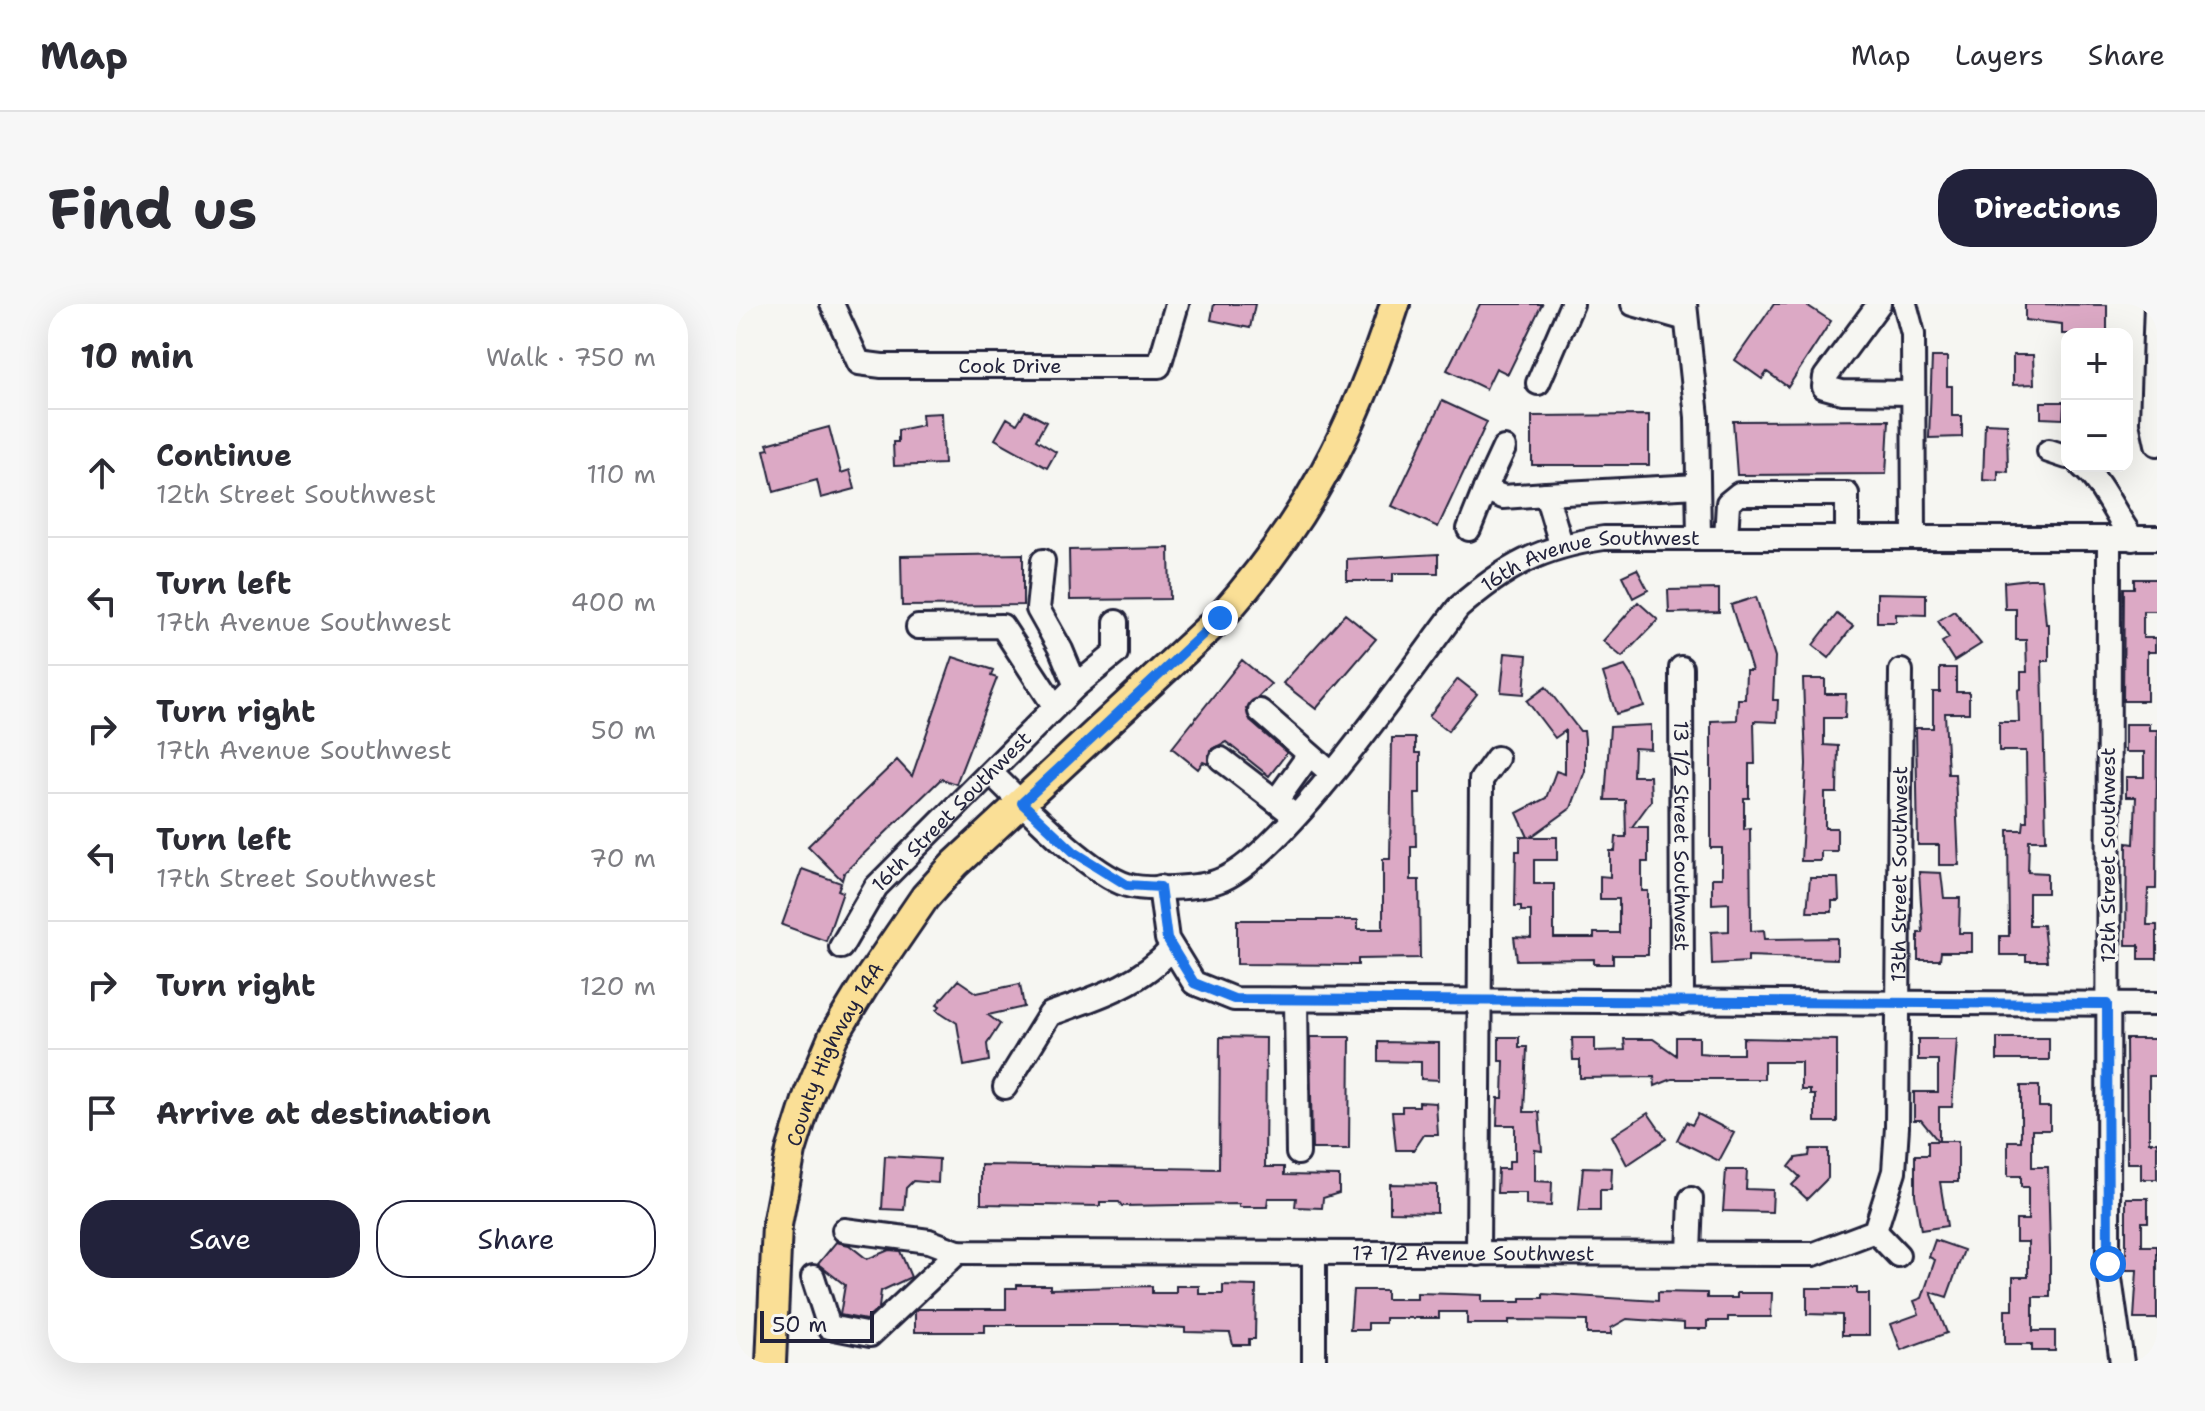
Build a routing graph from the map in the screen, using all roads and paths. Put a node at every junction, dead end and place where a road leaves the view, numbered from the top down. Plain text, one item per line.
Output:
1 (832, 304) edge
2 (1177, 304) edge
3 (1395, 304) edge
4 (1572, 304) edge
5 (1633, 304) edge
6 (1879, 304) edge
7 (1905, 304) edge
8 (2156, 304) edge
9 (1685, 312) edge
10 (1538, 383) dead end
11 (1912, 393) junction
12 (2157, 444) edge
13 (1504, 448) dead end
14 (2090, 472) edge
15 (1698, 486) junction
16 (1485, 489) junction
17 (1546, 494) junction
18 (1469, 529) dead end
19 (1699, 538) junction
20 (1726, 538) junction
21 (1847, 538) junction
22 (1914, 538) junction
23 (2157, 538) edge
24 (2109, 539) junction
25 (2133, 539) junction
26 (1561, 544) junction
27 (1043, 561) dead end
28 (1116, 622) dead end
29 (918, 627) dead end
30 (1681, 668) dead end
31 (1901, 671) dead end
32 (1076, 686) junction
33 (1055, 707) junction
34 (1260, 711) dead end
35 (1309, 755) junction
36 (1497, 758) dead end
37 (1221, 759) dead end
38 (991, 773) junction
39 (1331, 773) junction
40 (1276, 801) junction
41 (1022, 803) junction
42 (1295, 816) junction
43 (1160, 887) junction
44 (841, 947) dead end
45 (1172, 948) junction
46 (1296, 999) junction
47 (1480, 1002) junction
48 (1896, 1002) junction
49 (1682, 1003) junction
50 (2107, 1004) junction
51 (2157, 1004) edge
52 (1005, 1087) dead end
53 (1298, 1153) dead end
54 (1691, 1199) dead end
55 (844, 1230) dead end
56 (1875, 1231) junction
57 (958, 1252) junction
58 (1314, 1252) junction
59 (1689, 1253) junction
60 (1478, 1254) junction
61 (1898, 1255) dead end
62 (813, 1277) dead end
63 (771, 1363) edge
64 (1314, 1363) edge
65 (2122, 1363) edge

1 - 2 street, Cook Drive
3 - 41 main road, County Highway 14A
4 - 10 street
5 - 9 street
6 - 11 street
7 - 11 street
8 - 12 street
9 - 15 street
11 - 22 street
13 - 16 street
14 - 25 street
15 - 17 street
15 - 19 street
16 - 17 street
16 - 18 street
17 - 26 street
19 - 20 street, 16th Avenue Southwest
19 - 26 street, 16th Avenue Southwest
20 - 21 street, 16th Avenue Southwest
20 - 21 street
21 - 22 street, 16th Avenue Southwest
22 - 24 street, 16th Avenue Southwest
23 - 25 street, 16th Avenue Southwest
24 - 25 street, 16th Avenue Southwest
24 - 50 street, 12th Street Southwest
26 - 39 street, 16th Avenue Southwest
27 - 32 street
28 - 32 street, 16th Street Southwest
29 - 33 street
30 - 49 street, 13 1/2 Street Southwest
31 - 48 street, 13th Street Southwest
32 - 33 street, 16th Street Southwest
33 - 38 street, 16th Street Southwest
34 - 35 street
35 - 39 street
35 - 40 street
36 - 47 street
37 - 40 street
38 - 41 street, 16th Avenue Southwest
38 - 44 street, 16th Street Southwest
39 - 42 street, 16th Avenue Southwest
40 - 42 street
41 - 43 street, 16th Avenue Southwest
41 - 63 main road, County Highway 14A
42 - 43 street, 16th Avenue Southwest
43 - 45 street
45 - 46 street
45 - 52 street
46 - 47 street
46 - 53 street
47 - 49 street
47 - 60 street
48 - 49 street
48 - 50 street
48 - 56 street, 13th Street Southwest
50 - 51 street
50 - 65 street, 12th Street Southwest
54 - 59 street
55 - 57 street, 17 1/2 Avenue Southwest
56 - 59 street, 17 1/2 Avenue Southwest
56 - 61 street
57 - 58 street, 17 1/2 Avenue Southwest
57 - 62 street
58 - 60 street, 17 1/2 Avenue Southwest
58 - 64 street
59 - 60 street, 17 1/2 Avenue Southwest

